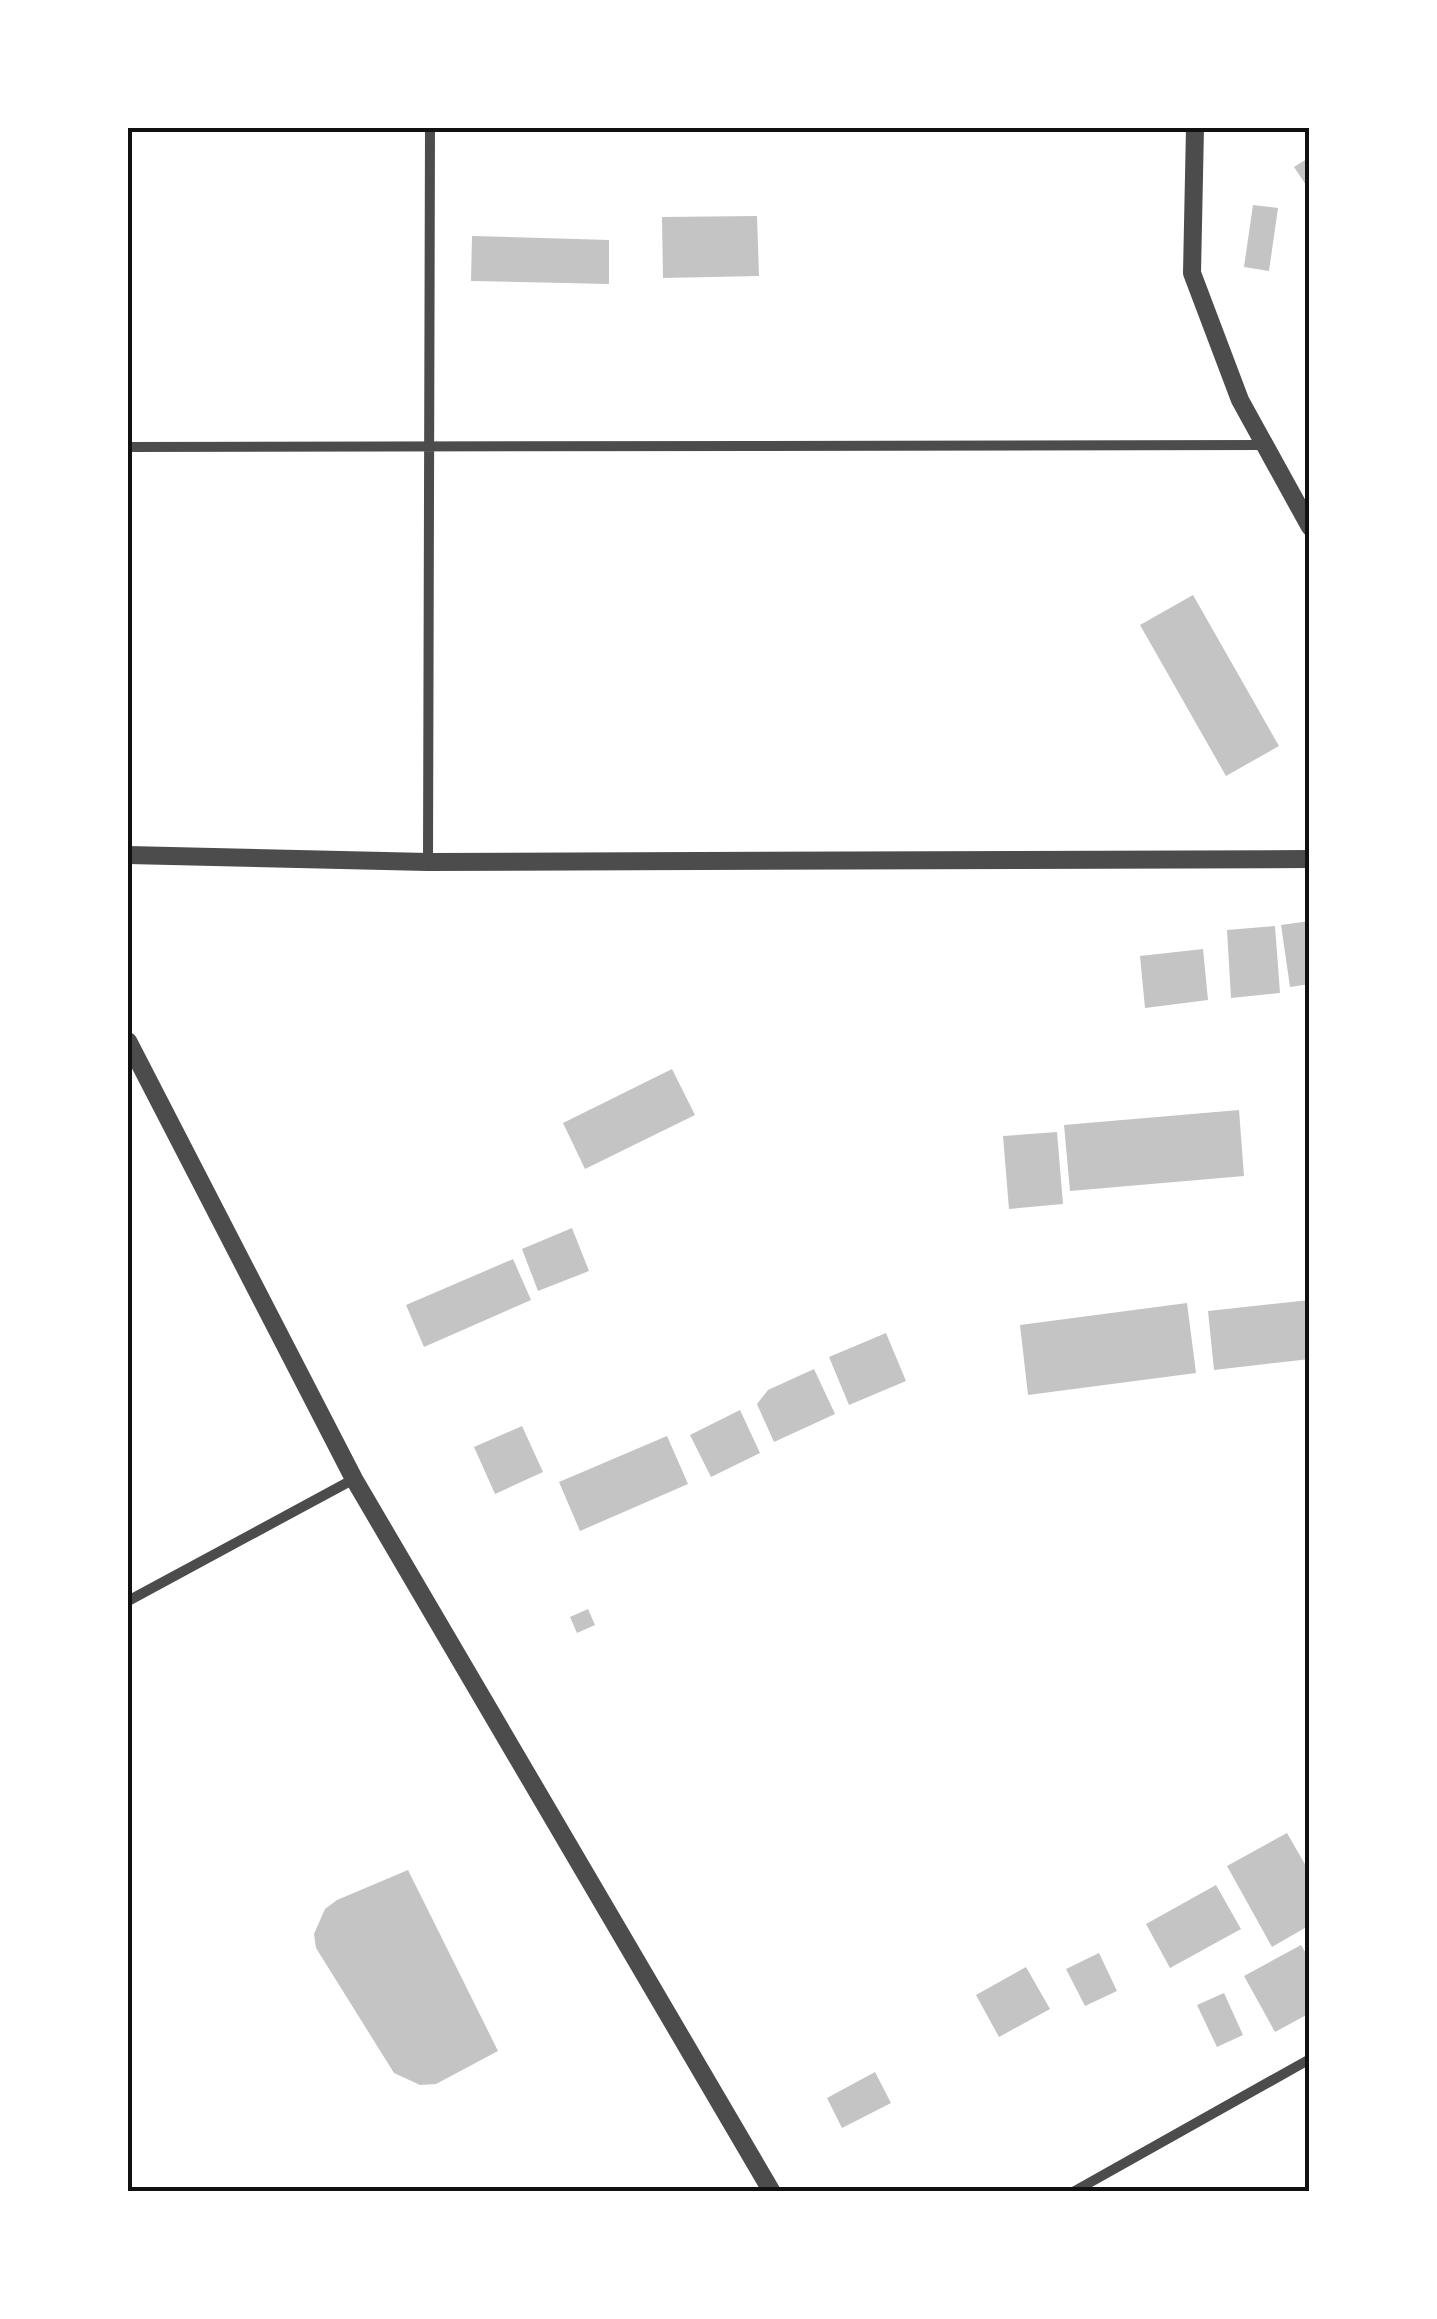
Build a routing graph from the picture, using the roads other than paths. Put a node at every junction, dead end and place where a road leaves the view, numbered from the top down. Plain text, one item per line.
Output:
1 (430, 128) edge
2 (1194, 128) edge
3 (128, 446) edge
4 (1265, 446) junction
5 (430, 450) junction
6 (1310, 527) edge
7 (128, 854) edge
8 (1310, 859) edge
9 (428, 862) junction
10 (128, 1042) edge
11 (354, 1479) junction
12 (128, 1601) edge
13 (1310, 2058) edge
14 (772, 2192) edge
15 (1073, 2192) edge

1 - 5 street
2 - 4 street
3 - 5 street
4 - 5 street
4 - 6 street
5 - 9 street
7 - 9 street
8 - 9 street
10 - 11 street
11 - 12 street
11 - 14 street
13 - 15 street

